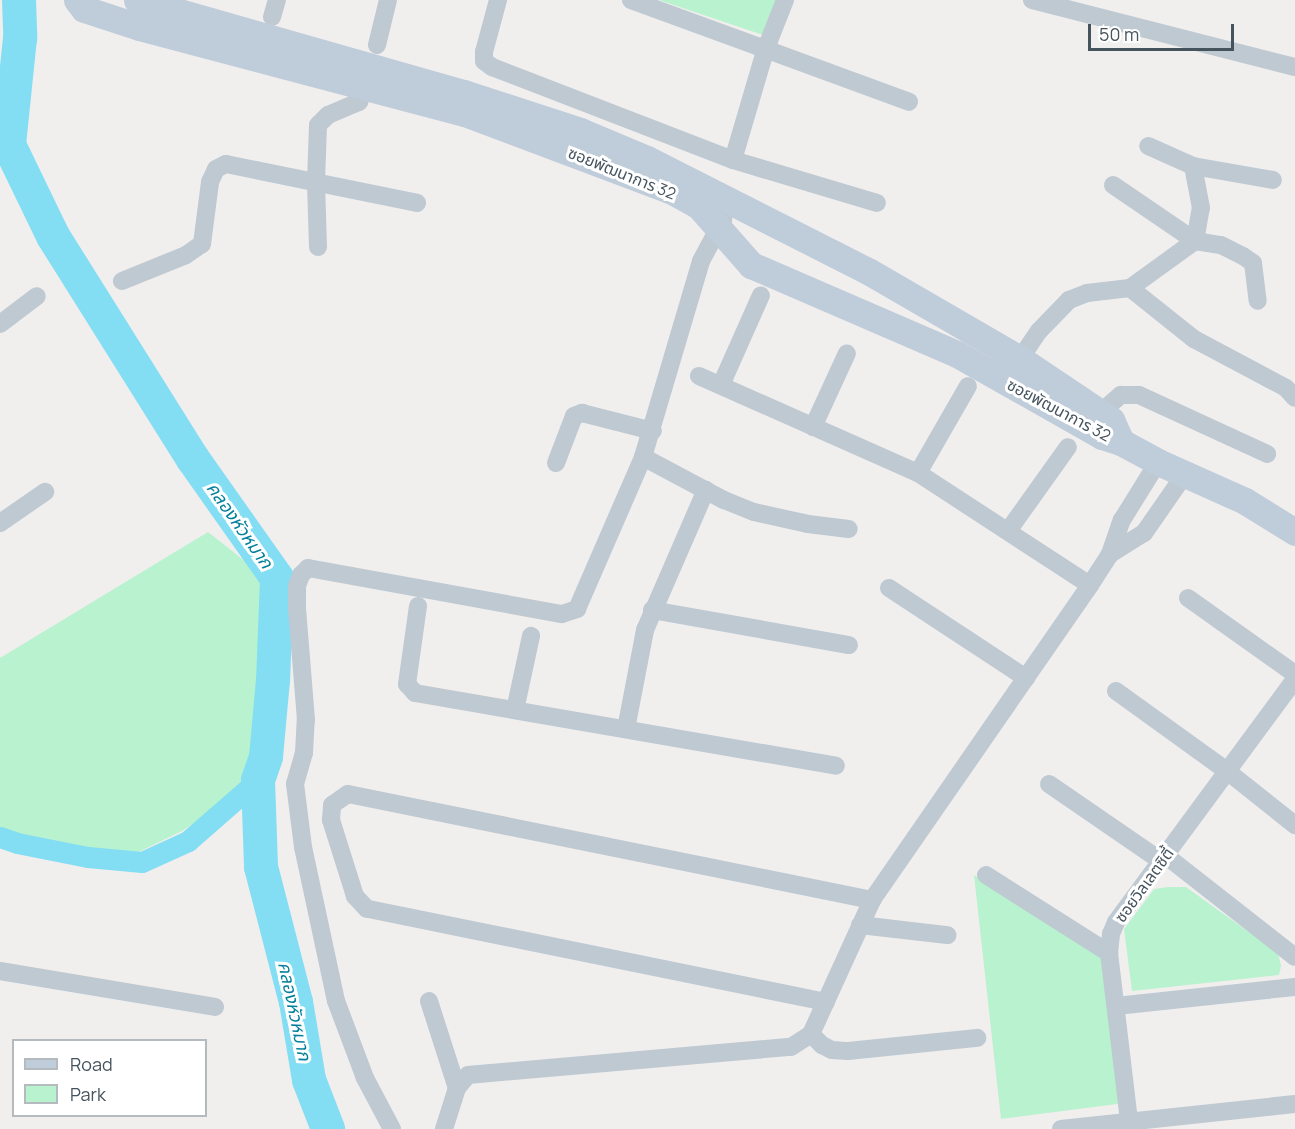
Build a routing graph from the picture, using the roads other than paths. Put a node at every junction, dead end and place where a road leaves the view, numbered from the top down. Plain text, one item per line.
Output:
1 (77, 0) edge
2 (137, 0) edge
3 (388, 0) edge
4 (631, 0) edge
5 (785, 0) edge
6 (1032, 0) edge
7 (493, 1) edge
8 (377, 45) dead end
9 (765, 51) junction
10 (1295, 67) edge
11 (365, 86) junction
12 (909, 102) dead end
13 (1148, 146) dead end
14 (733, 160) junction
15 (1192, 166) junction
16 (1273, 180) dead end
17 (316, 182) junction
18 (1113, 185) dead end
19 (732, 201) junction
20 (417, 203) dead end
21 (877, 203) dead end
22 (719, 228) junction
23 (1195, 241) junction
24 (318, 247) dead end
25 (122, 280) dead end
26 (1130, 288) junction
27 (761, 295) dead end
28 (37, 296) dead end
29 (1258, 301) dead end
30 (0, 324) edge
31 (847, 353) dead end
32 (1020, 360) junction
33 (699, 376) dead end
34 (722, 385) junction
35 (968, 386) dead end
36 (1295, 398) edge
37 (1100, 413) junction
38 (813, 427) junction
39 (653, 431) junction
40 (1121, 442) junction
41 (1068, 447) dead end
42 (1266, 454) dead end
43 (643, 457) junction
44 (1158, 462) junction
45 (556, 463) dead end
46 (918, 473) junction
47 (1185, 474) junction
48 (706, 490) junction
49 (45, 492) dead end
50 (0, 523) edge
51 (849, 529) dead end
52 (1008, 531) junction
53 (1295, 532) edge
54 (1110, 554) junction
55 (1090, 585) junction
56 (889, 588) dead end
57 (1188, 598) dead end
58 (418, 606) dead end
59 (652, 610) junction
60 (531, 636) dead end
61 (849, 645) dead end
62 (1295, 674) edge
63 (1026, 678) junction
64 (1295, 679) edge
65 (1116, 691) dead end
66 (515, 710) junction
67 (626, 729) junction
68 (836, 766) dead end
69 (1227, 771) junction
70 (1049, 784) dead end
71 (1295, 825) edge
72 (1163, 858) junction
73 (986, 874) dead end
74 (872, 900) junction
75 (860, 925) junction
76 (947, 935) dead end
77 (1109, 953) junction
78 (1295, 957) edge
79 (0, 971) edge
80 (1295, 987) edge
81 (429, 1001) dead end
82 (826, 1002) junction
83 (1116, 1006) junction
84 (215, 1007) dead end
85 (812, 1034) junction
86 (977, 1038) dead end
87 (457, 1088) junction
88 (1295, 1104) edge
89 (1130, 1125) edge
90 (392, 1129) edge
91 (444, 1129) edge
92 (1061, 1129) edge

1 - 11 street, ซอยพัฒนาการ 32
2 - 19 street, ซอยพัฒนาการ 32
3 - 8 street
4 - 9 street
5 - 9 street
6 - 10 street
7 - 14 street
9 - 12 street
9 - 14 street
11 - 17 street
11 - 22 street, ซอยพัฒนาการ 32
13 - 15 street
14 - 21 street
15 - 16 street
15 - 23 street
17 - 20 street
17 - 24 street
17 - 25 street
18 - 23 street
19 - 22 street
19 - 32 street, ซอยพัฒนาการ 32
22 - 39 street
22 - 40 street, ซอยพัฒนาการ 32
23 - 26 street
23 - 29 street
26 - 32 street
26 - 36 street
27 - 34 street
28 - 30 street
31 - 38 street
32 - 37 street, ซอยพัฒนาการ 32
33 - 34 street
34 - 38 street
35 - 46 street
37 - 40 street, ซอยพัฒนาการ 32
37 - 42 street
38 - 46 street
39 - 43 street
39 - 45 street
40 - 44 street, ซอยพัฒนาการ 32
41 - 52 street
43 - 48 street
43 - 90 street
44 - 47 street, ซอยพัฒนาการ 32
44 - 54 street
46 - 52 street
47 - 53 street, ซอยพัฒนาการ 32
47 - 54 street
48 - 51 street
48 - 59 street
49 - 50 street
52 - 55 street
54 - 55 street
55 - 63 street
56 - 63 street
57 - 62 street
58 - 66 street
59 - 61 street
59 - 67 street
60 - 66 street
63 - 74 street
64 - 69 street, ซอยวิลเลตซิตี้
65 - 69 street
66 - 67 street
67 - 68 street
69 - 71 street
69 - 72 street, ซอยวิลเลตซิตี้
70 - 72 street
72 - 77 street, ซอยวิลเลตซิตี้
72 - 78 street
73 - 77 street
74 - 75 street
74 - 82 street
75 - 76 street
75 - 82 street
77 - 83 street, ซอยวิลเลตซิตี้
79 - 84 street
80 - 83 street
81 - 87 street
82 - 85 street
83 - 89 street, ซอยวิลเลตซิตี้
85 - 86 street
85 - 87 street
87 - 91 street
88 - 89 street
89 - 92 street

